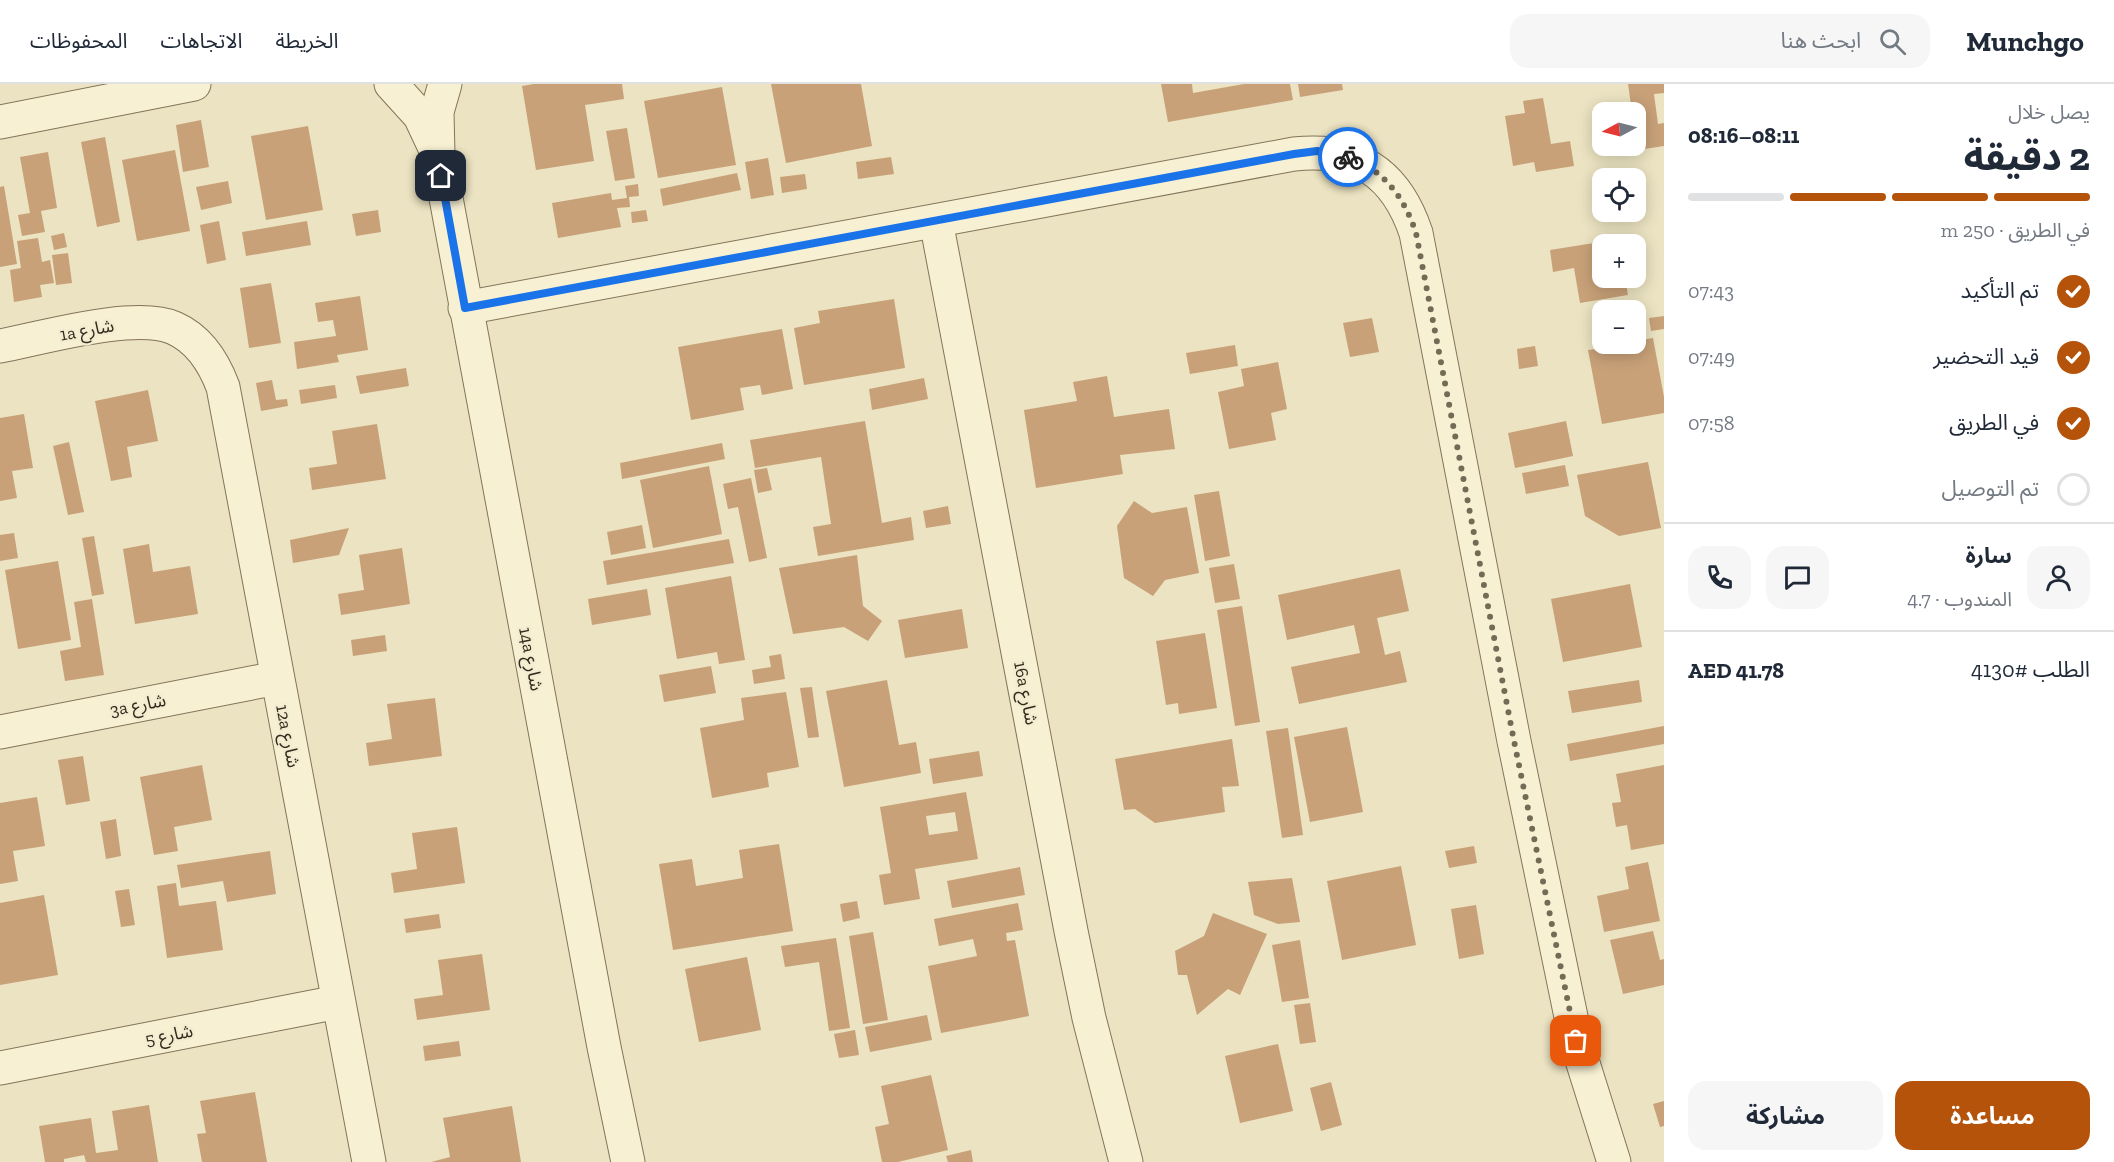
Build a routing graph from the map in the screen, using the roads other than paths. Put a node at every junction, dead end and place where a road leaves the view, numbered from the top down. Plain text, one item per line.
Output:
1 (194, 84) edge
2 (391, 84) edge
3 (445, 84) edge
4 (0, 122) edge
5 (438, 155) junction
6 (936, 221) junction
7 (465, 308) junction
8 (173, 327) joint
9 (0, 346) edge
10 (277, 678) junction
11 (0, 732) edge
12 (338, 1002) junction
13 (0, 1068) edge
14 (369, 1162) edge
15 (628, 1162) edge
16 (1126, 1162) edge
17 (1614, 1162) edge

1 - 4 street
2 - 5 street, 14a شارع
3 - 5 street, 14a شارع
5 - 7 street, 14a شارع
6 - 7 street
6 - 16 street, 16a شارع
6 - 17 street
7 - 15 street, 14a شارع
8 - 9 street, 1a شارع
8 - 10 street, 12a شارع
10 - 11 street, 3a شارع
10 - 12 street, 12a شارع
12 - 13 street, شارع 5
12 - 14 street, 12a شارع

